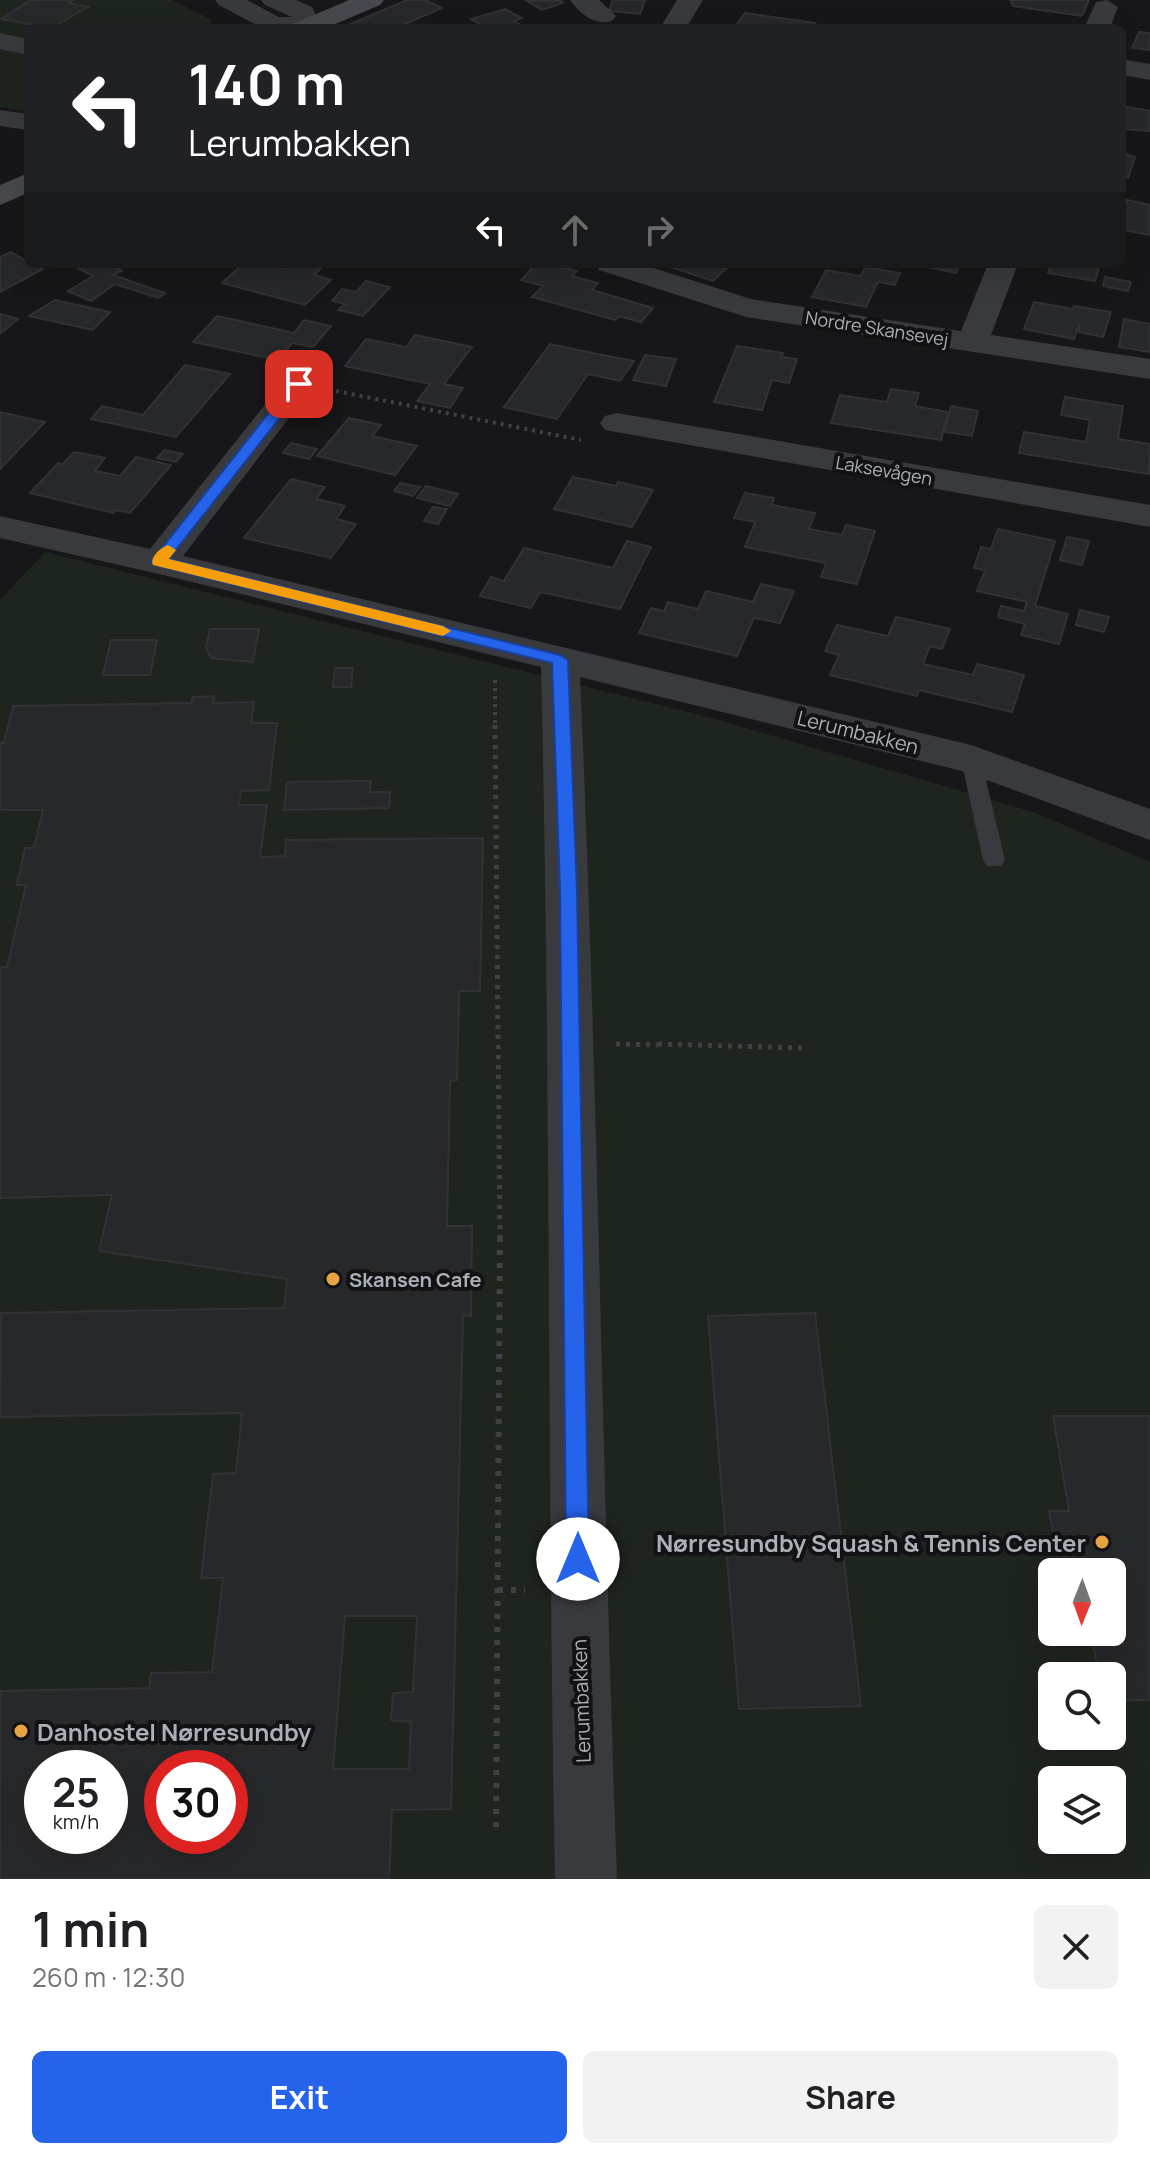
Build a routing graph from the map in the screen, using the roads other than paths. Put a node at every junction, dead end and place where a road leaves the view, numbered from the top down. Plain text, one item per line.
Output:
1 (228, 0) edge
2 (333, 0) edge
3 (371, 0) edge
4 (583, 0) edge
5 (690, 0) edge
6 (603, 16) dead end
7 (272, 17) edge
8 (305, 22) edge
9 (675, 24) edge
10 (0, 41) edge
11 (24, 46) edge
12 (1126, 68) edge
13 (1150, 72) edge
14 (24, 158) edge
15 (0, 171) edge
16 (24, 184) edge
17 (0, 196) edge
18 (622, 268) edge
19 (1001, 268) edge
20 (972, 342) junction
21 (1150, 369) edge
22 (299, 384) road end
23 (617, 423) road end
24 (1150, 516) edge
25 (8, 539) edge
26 (159, 562) junction
27 (560, 660) junction
28 (971, 759) junction
29 (1150, 825) edge
30 (994, 860) dead end
31 (586, 1879) edge

1 - 7 street
2 - 8 main road
3 - 8 main road
4 - 6 street
5 - 9 street
7 - 8 street
10 - 11 street
12 - 13 street
14 - 15 main road
16 - 17 main road
18 - 20 street, Nordre Skansevej
19 - 20 street
20 - 21 street, Nordre Skansevej
22 - 26 street
23 - 24 street, Laksevågen
25 - 26 street, Lerumbakken
26 - 27 street, Lerumbakken
27 - 28 street, Lerumbakken
27 - 31 street, Lerumbakken
28 - 29 street, Lerumbakken
28 - 30 lane

